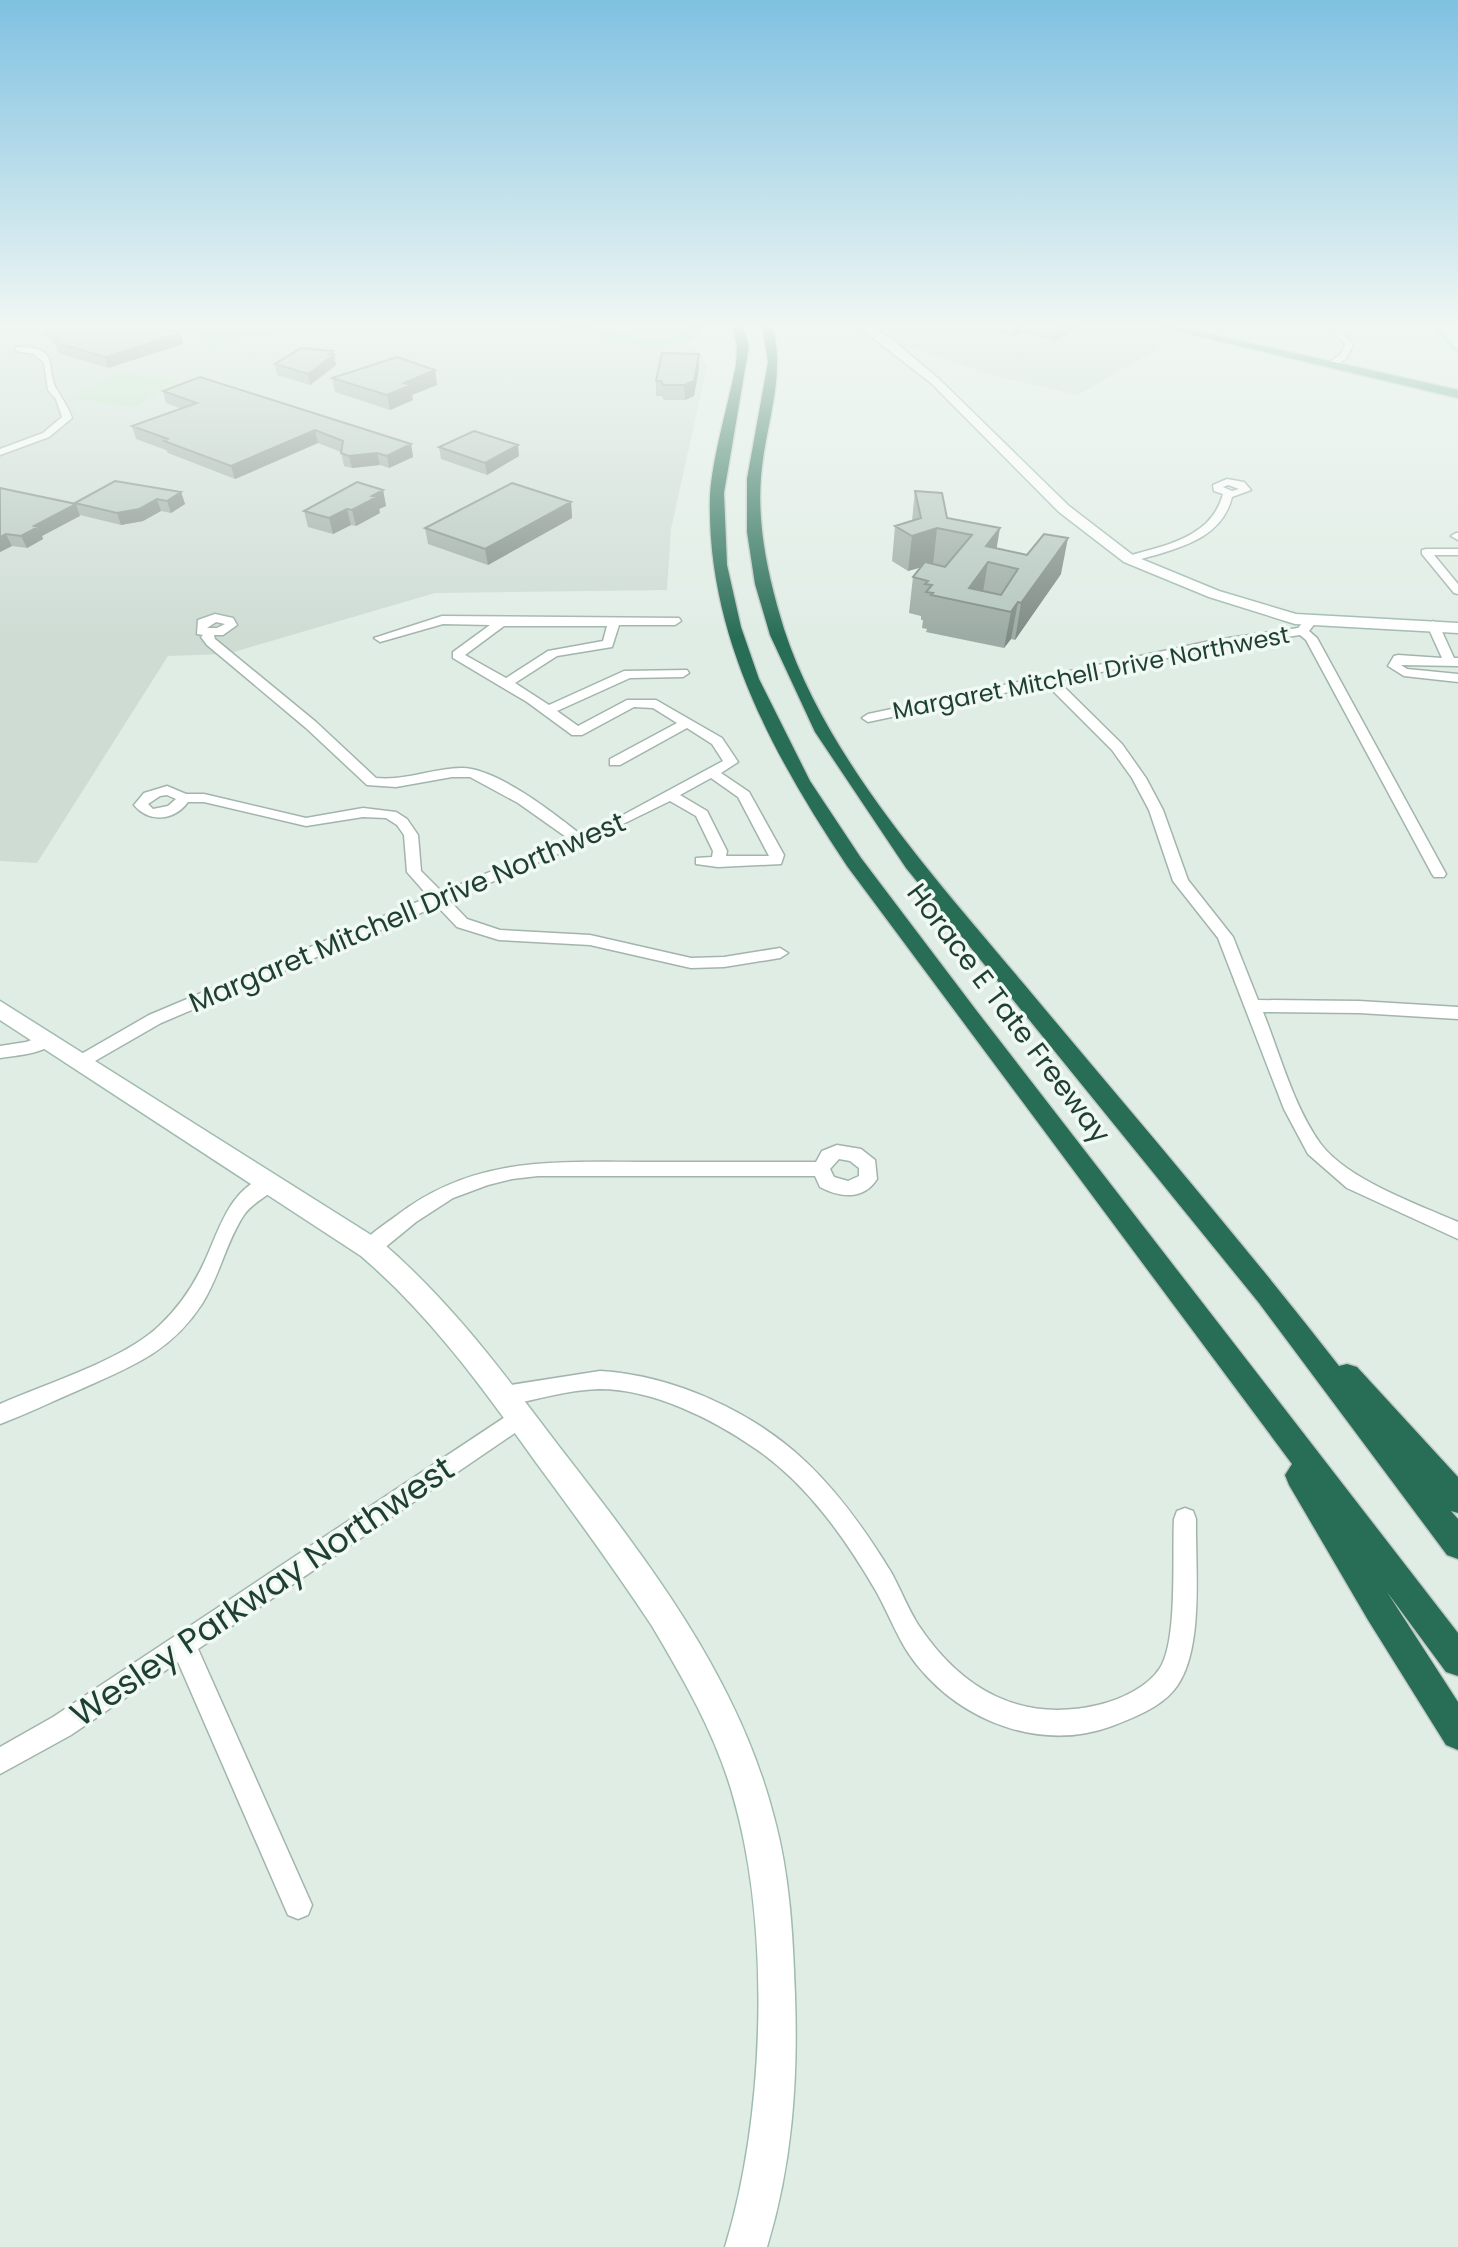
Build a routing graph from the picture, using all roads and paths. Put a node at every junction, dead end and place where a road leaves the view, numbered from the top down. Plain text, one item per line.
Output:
1 (54, 429) edge
2 (729, 429) edge
3 (762, 429) edge
4 (983, 429) edge
5 (0, 452) edge
6 (1228, 493) dead end
7 (1458, 552) edge
8 (1129, 559) junction
9 (1458, 591) edge
10 (675, 621) dead end
11 (498, 622) junction
12 (610, 622) junction
13 (1433, 625) junction
14 (1306, 626) junction
15 (1458, 628) edge
16 (210, 633) dead end
17 (380, 638) dead end
18 (1453, 661) edge
19 (683, 673) dead end
20 (1458, 678) edge
21 (1049, 680) junction
22 (506, 684) junction
23 (547, 711) junction
24 (868, 718) dead end
25 (688, 722) junction
26 (615, 762) dead end
27 (713, 773) junction
28 (672, 796) junction
29 (183, 798) dead end
30 (579, 840) junction
31 (701, 861) dead end
32 (721, 861) junction
33 (1439, 874) dead end
34 (439, 898) junction
35 (780, 953) dead end
36 (1253, 1006) junction
37 (0, 1009) edge
38 (1458, 1013) edge
39 (49, 1040) junction
40 (0, 1052) edge
41 (82, 1061) junction
42 (821, 1169) dead end
43 (270, 1182) junction
44 (1458, 1231) edge
45 (370, 1248) junction
46 (1268, 1295) junction
47 (1257, 1399) junction
48 (512, 1406) junction
49 (0, 1414) edge
50 (1458, 1499) edge
51 (1185, 1519) dead end
52 (1458, 1544) edge
53 (183, 1644) junction
54 (1458, 1660) edge
55 (1458, 1733) edge
56 (0, 1761) edge
57 (298, 1905) dead end
58 (746, 2247) edge

1 - 5 street
2 - 47 highway, Horace E Tate Freeway
3 - 46 highway, Horace E Tate Freeway
4 - 8 main road
6 - 8 street
7 - 9 street
8 - 14 main road
10 - 12 street
11 - 12 street
11 - 17 street
11 - 22 street
12 - 22 street
13 - 14 main road
13 - 15 main road
13 - 18 street
14 - 21 street, Margaret Mitchell Drive Northwest
14 - 33 street
16 - 30 street
18 - 20 street
19 - 23 street
21 - 24 street, Margaret Mitchell Drive Northwest
21 - 36 street
22 - 23 street
23 - 25 street
25 - 26 street
25 - 27 street, Margaret Mitchell Drive Northwest
27 - 28 street, Margaret Mitchell Drive Northwest
27 - 32 street
28 - 30 street, Margaret Mitchell Drive Northwest
28 - 32 street
29 - 34 street
30 - 34 street, Margaret Mitchell Drive Northwest
31 - 32 street
34 - 35 street
34 - 41 street, Margaret Mitchell Drive Northwest
36 - 38 street
36 - 44 street
37 - 39 main road
39 - 40 street
39 - 41 main road
41 - 43 main road
42 - 45 street
43 - 45 main road
43 - 49 street
45 - 48 main road
46 - 50 highway
46 - 52 highway, Horace E Tate Freeway
47 - 54 highway, Horace E Tate Freeway
47 - 55 highway
48 - 51 street
48 - 53 street, Wesley Parkway Northwest
48 - 58 main road
53 - 56 street, Wesley Parkway Northwest
53 - 57 street

